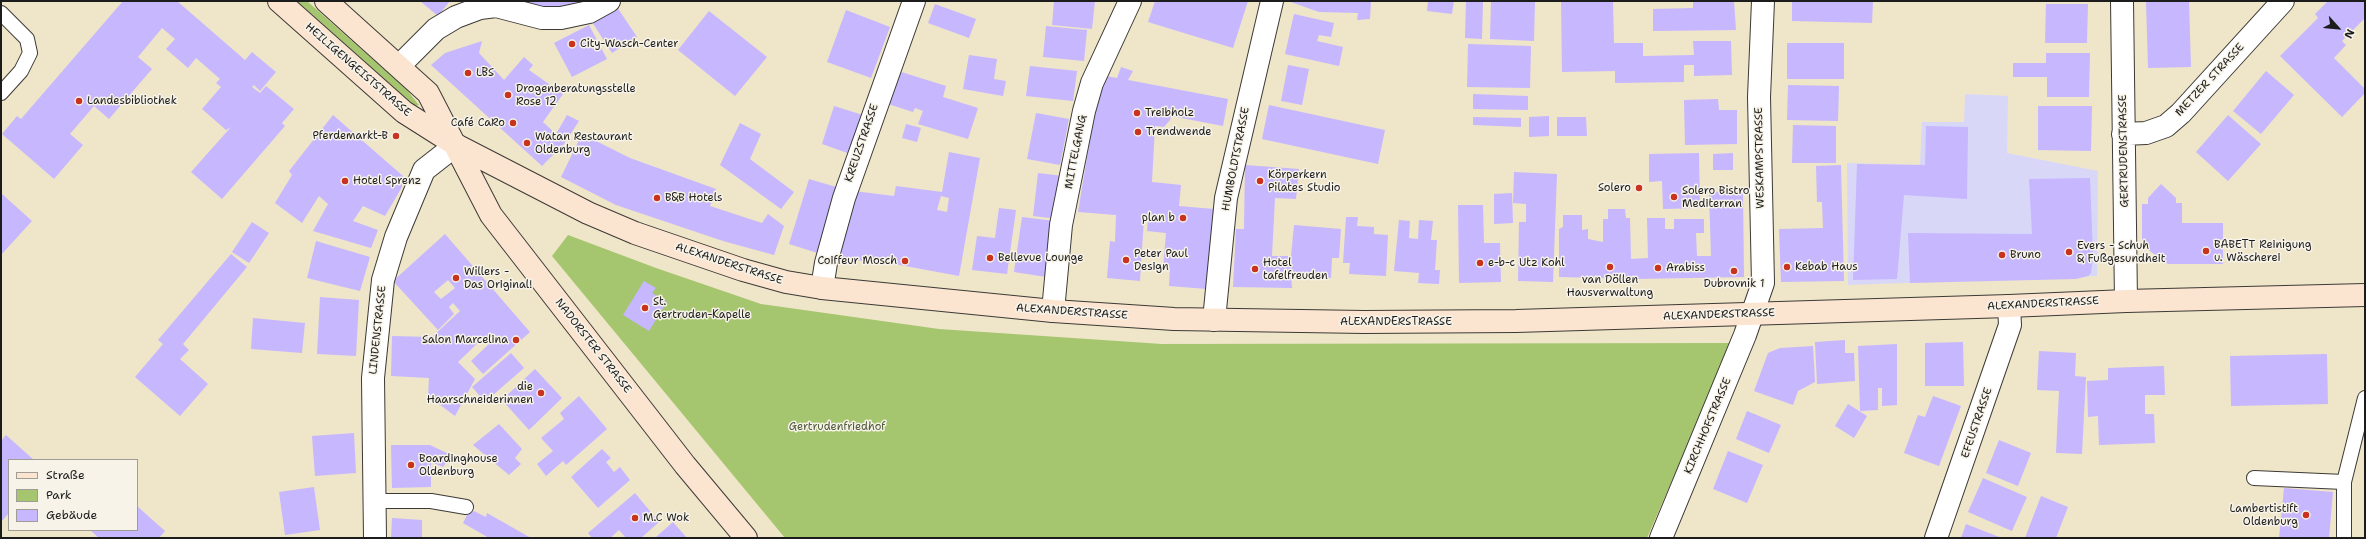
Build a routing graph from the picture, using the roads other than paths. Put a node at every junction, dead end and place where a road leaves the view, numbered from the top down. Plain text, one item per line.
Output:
1 (279, 1) edge
2 (326, 1) edge
3 (609, 1) edge
4 (914, 1) edge
5 (1130, 1) edge
6 (1272, 1) edge
7 (1763, 1) edge
8 (2122, 1) edge
9 (2283, 1) edge
10 (508, 4) edge
11 (1, 13) edge
12 (399, 66) junction
13 (1, 93) edge
14 (2123, 134) junction
15 (456, 145) junction
16 (822, 288) junction
17 (2365, 295) edge
18 (2126, 301) junction
19 (2010, 306) junction
20 (1053, 311) junction
21 (1753, 313) junction
22 (1214, 320) junction
23 (2365, 398) edge
24 (2254, 478) dead end
25 (2344, 482) junction
26 (374, 501) junction
27 (466, 506) dead end
28 (375, 538) edge
29 (746, 538) edge
30 (1661, 538) edge
31 (1936, 538) edge
32 (2344, 538) edge

1 - 15 street, HEILIGENGEISTSTRASSE
2 - 12 street
3 - 10 street
4 - 16 street, KREUZSTRASSE
5 - 20 street, MITTELGANG
6 - 22 street, HUMBOLDTSTRASSE
7 - 21 street, WESKAMPSTRASSE
8 - 14 street, GERTRUDENSTRASSE
9 - 14 street, METZER STRASSE
10 - 12 street
11 - 13 lane
12 - 15 street
14 - 18 street, GERTRUDENSTRASSE
15 - 16 street, ALEXANDERSTRASSE
15 - 26 street, LINDENSTRASSE
15 - 29 street, NADORSTER STRASSE
16 - 20 street, ALEXANDERSTRASSE
17 - 18 street, ALEXANDERSTRASSE
18 - 19 street, ALEXANDERSTRASSE
19 - 21 street, ALEXANDERSTRASSE
19 - 31 street, EFEUSTRASSE
20 - 22 street, ALEXANDERSTRASSE
21 - 22 street, ALEXANDERSTRASSE
21 - 30 street, KIRCHHOFSTRASSE
23 - 25 lane
24 - 25 lane
25 - 32 lane
26 - 27 lane
26 - 28 street, LINDENSTRASSE

